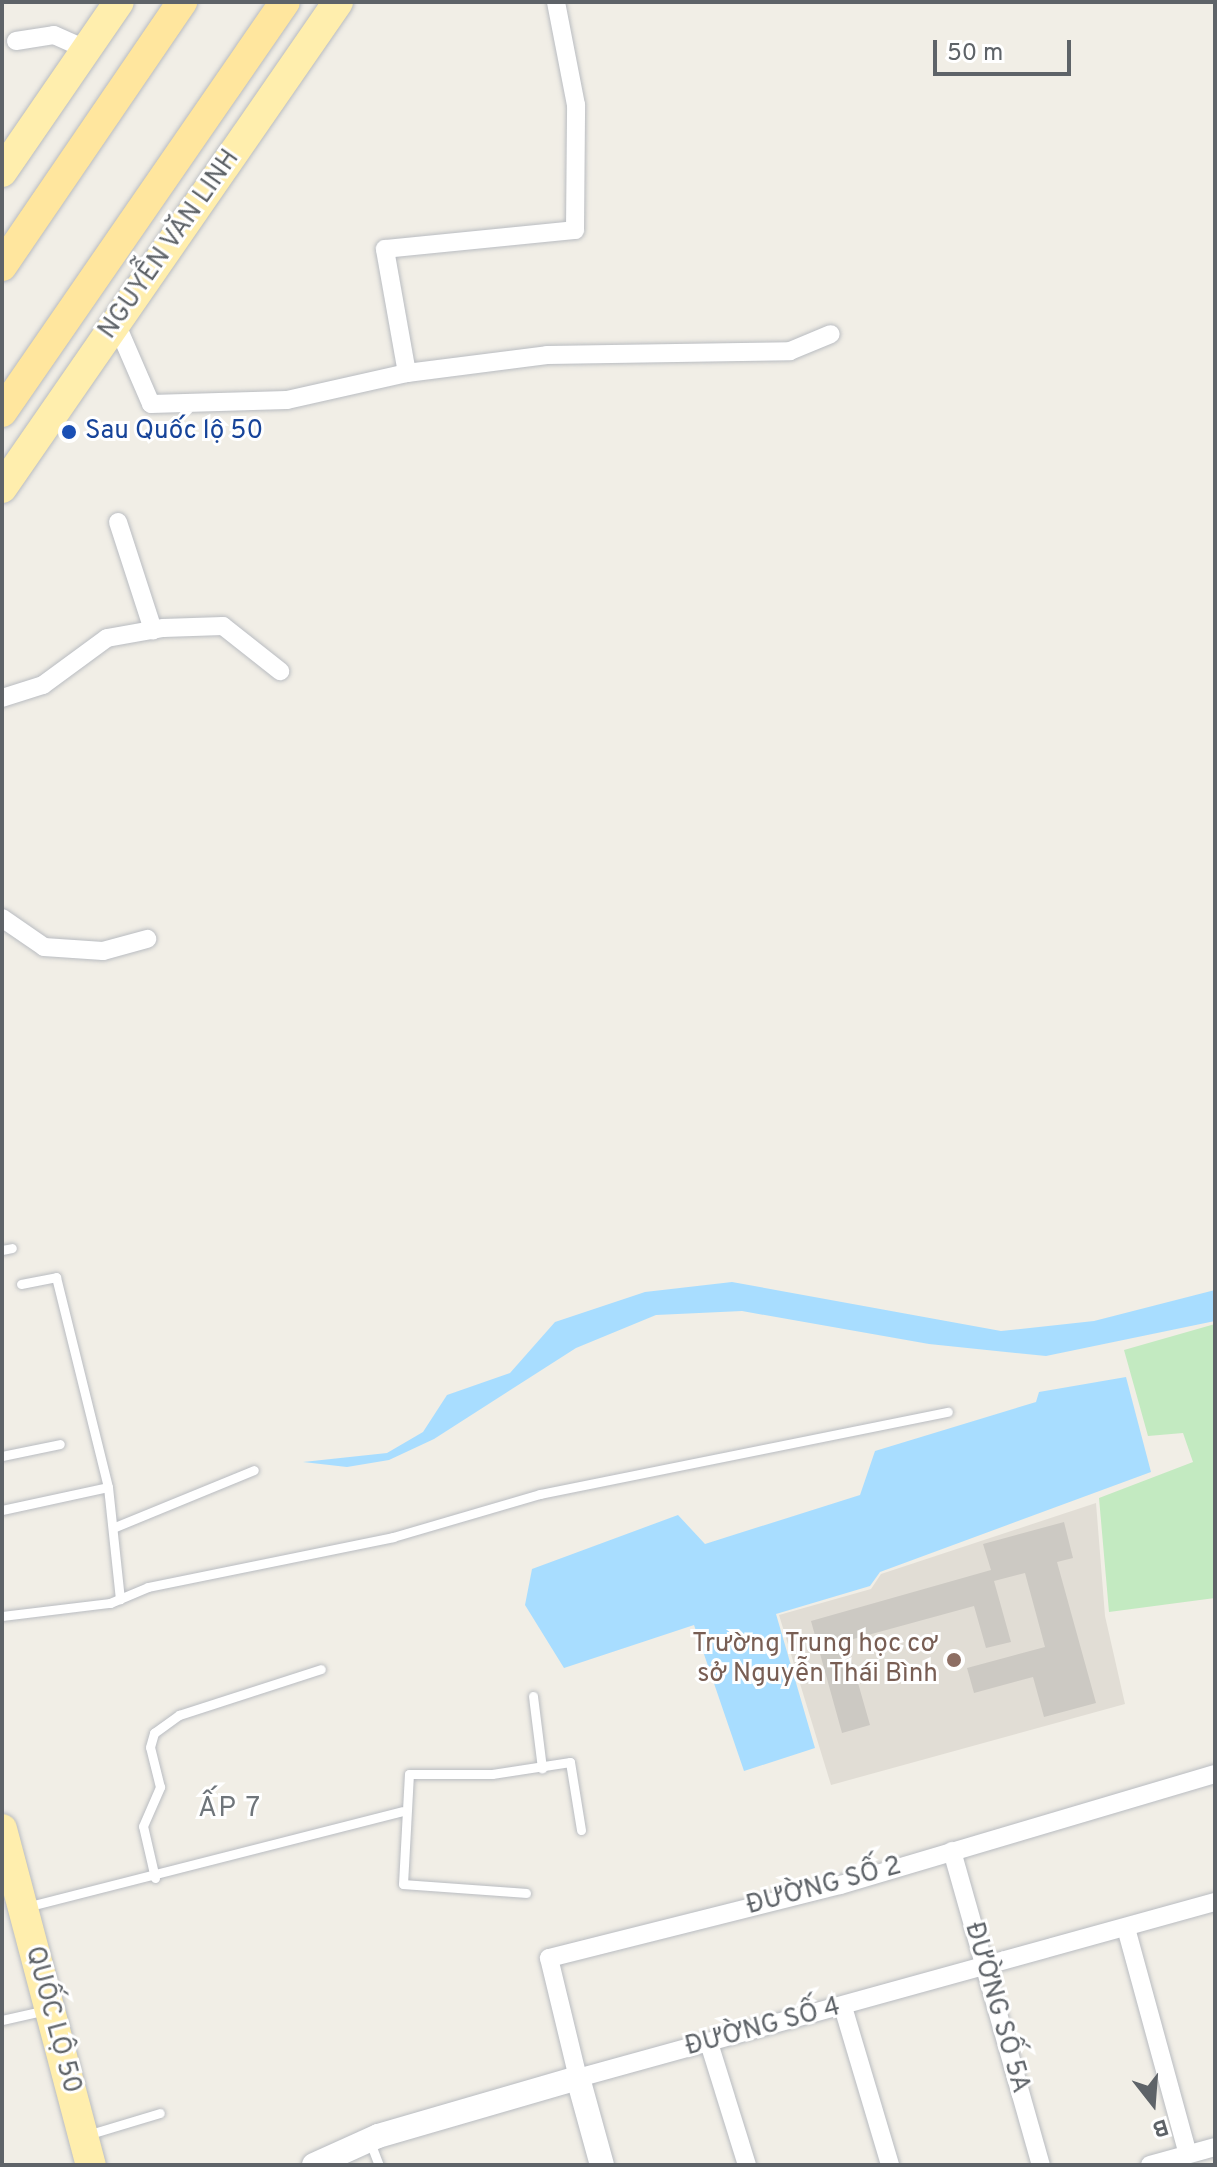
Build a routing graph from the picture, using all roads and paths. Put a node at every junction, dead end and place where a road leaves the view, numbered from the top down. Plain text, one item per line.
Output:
1 (119, 2) edge
2 (182, 2) edge
3 (285, 2) edge
4 (338, 2) edge
5 (556, 2) edge
6 (9, 42) edge
7 (86, 49) junction
8 (2, 172) edge
9 (2, 266) edge
10 (116, 323) junction
11 (831, 334) dead end
12 (407, 373) junction
13 (2, 412) edge
14 (2, 488) edge
15 (118, 522) dead end
16 (153, 630) junction
17 (280, 671) dead end
18 (2, 698) edge
19 (2, 918) edge
20 (147, 939) dead end
21 (21, 1284) dead end
22 (948, 1412) dead end
23 (60, 1444) dead end
24 (2, 1456) edge
25 (254, 1470) dead end
26 (108, 1487) junction
27 (2, 1510) edge
28 (115, 1527) junction
29 (120, 1599) junction
30 (2, 1616) edge
31 (321, 1669) dead end
32 (533, 1696) dead end
33 (542, 1768) junction
34 (1215, 1774) edge
35 (402, 1811) junction
36 (2, 1829) edge
37 (581, 1830) dead end
38 (952, 1851) junction
39 (155, 1878) junction
40 (526, 1893) dead end
41 (1215, 1902) edge
42 (22, 1908) junction
43 (1126, 1928) junction
44 (984, 1969) junction
45 (843, 2007) junction
46 (49, 2009) junction
47 (2, 2020) edge
48 (709, 2043) junction
49 (578, 2078) junction
50 (160, 2113) dead end
51 (369, 2139) junction
52 (1215, 2147) edge
53 (88, 2151) edge
54 (1188, 2154) junction
55 (314, 2165) edge
56 (379, 2165) edge
57 (602, 2165) edge
58 (747, 2165) edge
59 (890, 2165) edge
60 (1041, 2165) edge
61 (1150, 2165) edge

1 - 7 main road
2 - 9 highway
3 - 13 highway, NGUYỄN VĂN LINH
4 - 10 main road, NGUYỄN VĂN LINH
5 - 12 street
6 - 7 street
7 - 8 main road
10 - 12 street
10 - 14 main road, NGUYỄN VĂN LINH
11 - 12 street
15 - 16 street
16 - 17 street
16 - 18 street
19 - 20 street
21 - 26 lane
22 - 29 lane
23 - 24 lane
25 - 28 lane
26 - 27 lane
26 - 28 lane
28 - 29 lane
29 - 30 lane
31 - 39 lane
32 - 33 lane
33 - 35 lane
33 - 37 lane
34 - 38 street, ĐƯỜNG SỐ 2
35 - 39 lane
35 - 40 lane
36 - 42 main road, QUỐC LỘ 50
38 - 44 street, ĐƯỜNG SỐ 5A
38 - 49 street, ĐƯỜNG SỐ 2
39 - 42 lane
41 - 43 street, ĐƯỜNG SỐ 4
42 - 46 main road, QUỐC LỘ 50
43 - 44 street, ĐƯỜNG SỐ 4
43 - 54 street
44 - 45 street, ĐƯỜNG SỐ 4
44 - 60 street, ĐƯỜNG SỐ 5A
45 - 48 street, ĐƯỜNG SỐ 4
45 - 59 street
46 - 47 lane
46 - 53 main road, QUỐC LỘ 50
48 - 49 street, ĐƯỜNG SỐ 4
48 - 58 street
49 - 51 street, ĐƯỜNG SỐ 4
49 - 57 street
50 - 53 lane
51 - 55 street, ĐƯỜNG SỐ 4
51 - 56 lane
52 - 54 street
54 - 61 street

